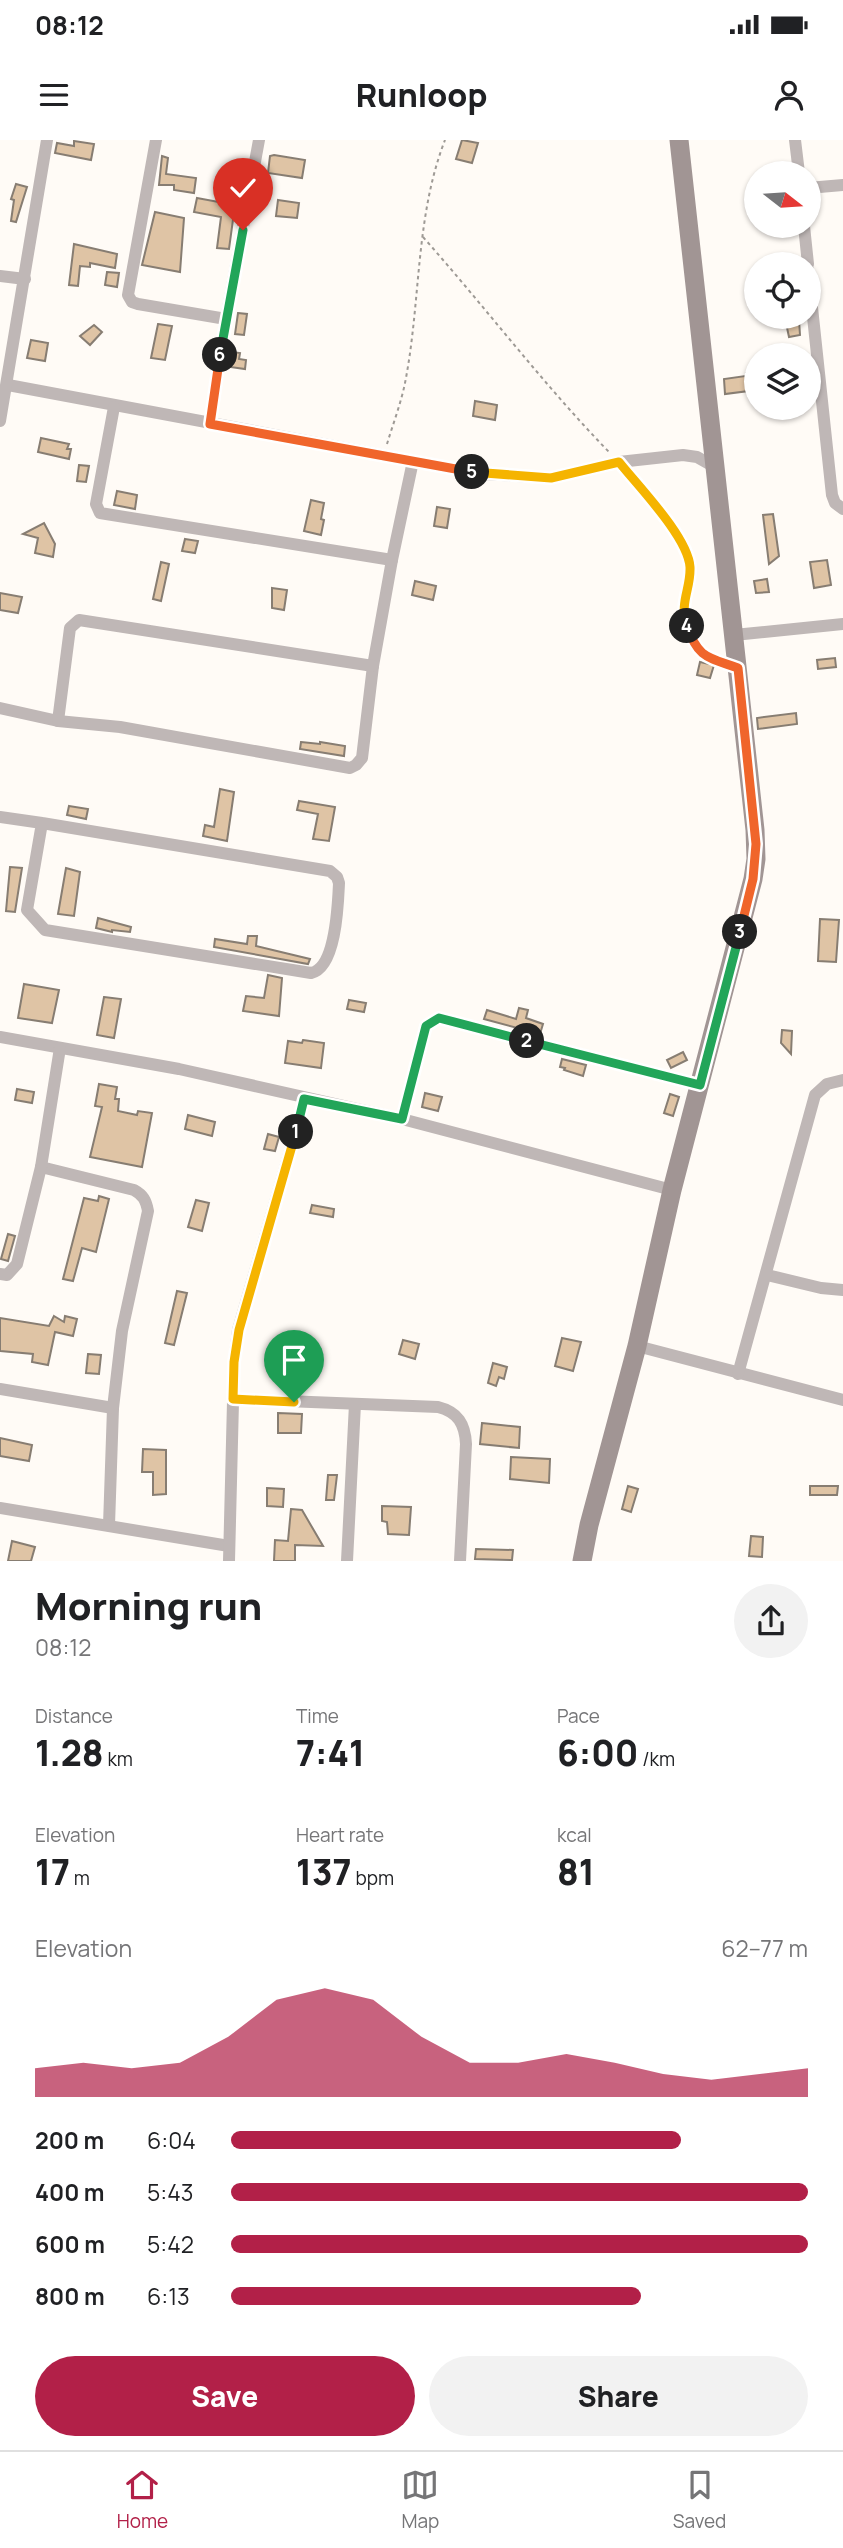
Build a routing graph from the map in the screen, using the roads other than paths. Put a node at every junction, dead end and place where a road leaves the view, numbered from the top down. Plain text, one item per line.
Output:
1 (47, 140) edge
2 (156, 140) edge
3 (260, 140) edge
4 (679, 140) edge
5 (796, 140) edge
6 (798, 161) edge
7 (843, 185) edge
8 (821, 187) edge
9 (0, 275) edge
10 (24, 279) junction
11 (226, 319) junction
12 (814, 329) edge
13 (8, 385) junction
14 (114, 407) junction
15 (0, 421) edge
16 (210, 424) junction
17 (413, 461) junction
18 (713, 466) junction
19 (843, 509) edge
20 (391, 560) junction
21 (843, 624) edge
22 (734, 635) junction
23 (373, 666) junction
24 (0, 708) edge
25 (58, 721) junction
26 (0, 817) edge
27 (42, 822) junction
28 (0, 1037) edge
29 (60, 1048) junction
30 (843, 1080) edge
31 (700, 1085) junction
32 (304, 1099) junction
33 (402, 1119) junction
34 (41, 1167) junction
35 (672, 1190) junction
36 (0, 1274) edge
37 (766, 1275) junction
38 (843, 1290) edge
39 (637, 1346) junction
40 (738, 1374) junction
41 (0, 1389) edge
42 (233, 1399) junction
43 (843, 1400) edge
44 (355, 1404) junction
45 (113, 1408) junction
46 (0, 1508) edge
47 (109, 1525) junction
48 (229, 1546) junction
49 (229, 1561) edge
50 (347, 1561) edge
51 (460, 1561) edge
52 (582, 1561) edge

1 - 10 street
2 - 11 street
3 - 11 street
4 - 18 street
5 - 6 street
7 - 8 street
9 - 10 street
10 - 13 street
11 - 16 street
12 - 19 street
13 - 14 street
13 - 15 street
14 - 16 street
14 - 20 street
16 - 17 street
17 - 18 street
17 - 20 street
18 - 22 street
20 - 23 street
21 - 22 street
22 - 31 street
23 - 25 street
23 - 25 street
24 - 25 street
26 - 27 street
27 - 27 street
28 - 29 street
29 - 32 street
29 - 34 street
30 - 37 street
31 - 33 street
31 - 35 street
32 - 33 street
32 - 42 street
33 - 35 street
34 - 36 street
34 - 45 street
35 - 39 street
37 - 38 street
37 - 40 street
39 - 40 street
39 - 52 street
40 - 43 street
41 - 45 street
42 - 44 street
42 - 48 street
44 - 50 street
44 - 51 street
45 - 47 street
46 - 47 street
47 - 48 street
48 - 49 street

